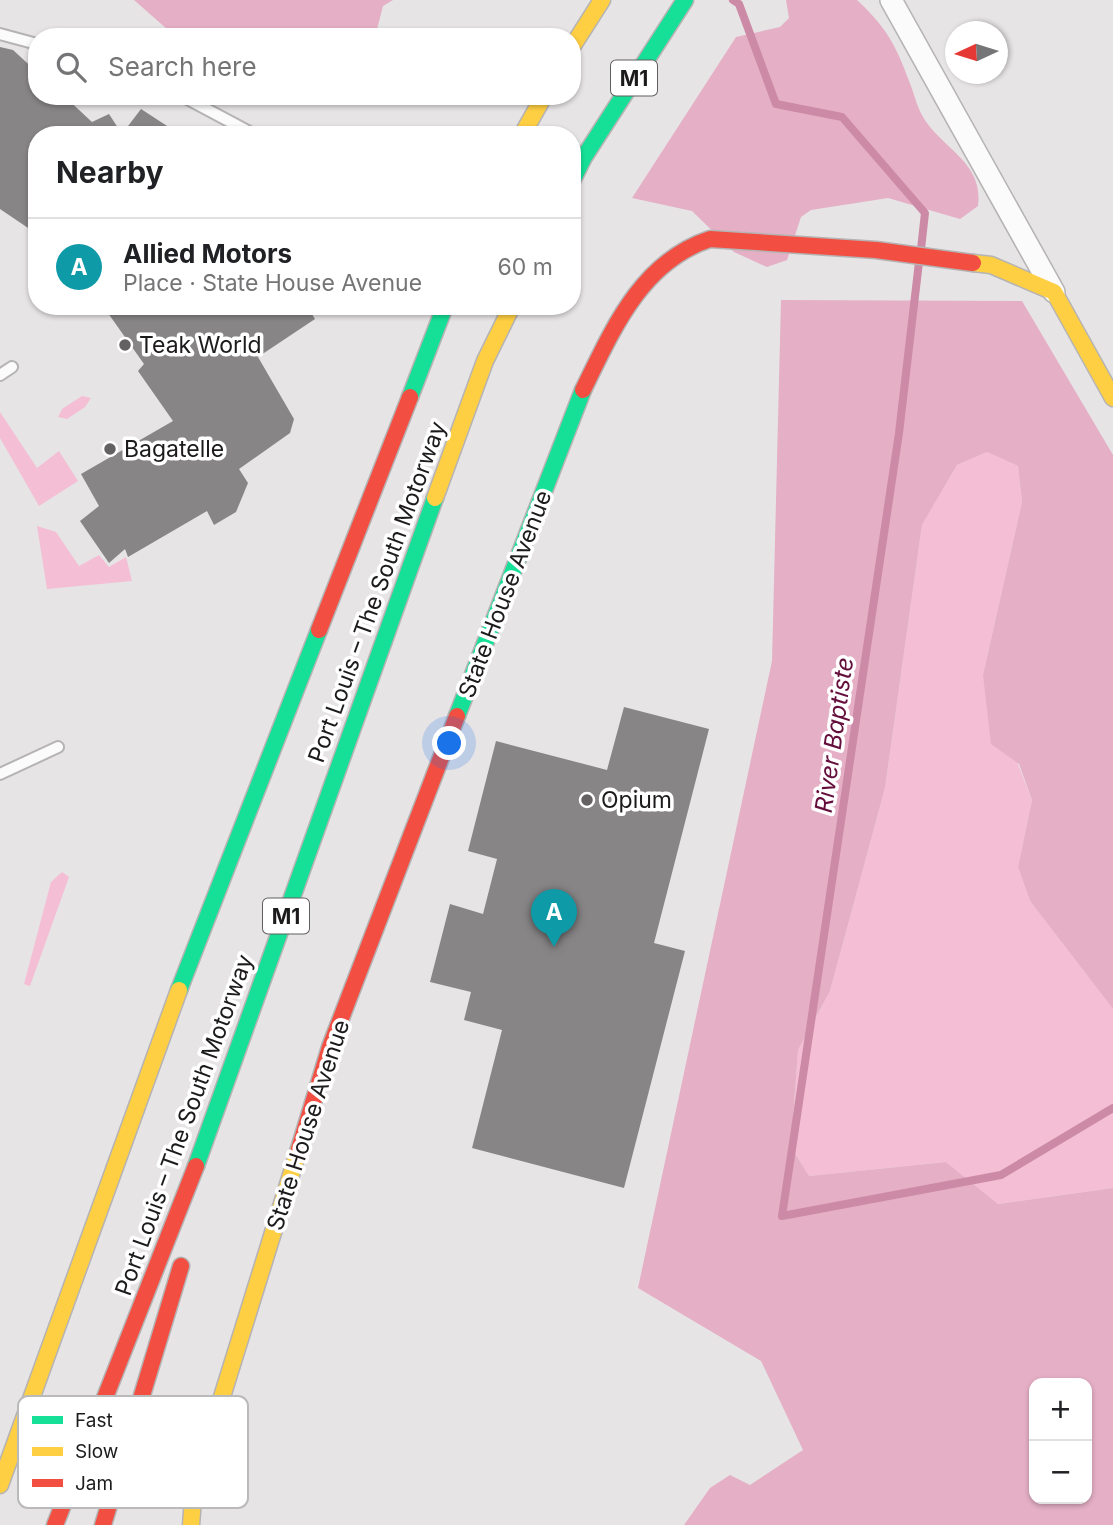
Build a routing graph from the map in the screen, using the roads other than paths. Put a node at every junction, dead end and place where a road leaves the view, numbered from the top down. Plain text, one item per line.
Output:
1 (602, 0) edge
2 (685, 0) edge
3 (891, 0) edge
4 (581, 33) edge
5 (0, 34) edge
6 (28, 42) edge
7 (199, 105) edge
8 (539, 105) edge
9 (237, 126) edge
10 (526, 126) edge
11 (581, 163) edge
12 (1054, 292) junction
13 (442, 315) edge
14 (508, 315) edge
15 (12, 367) dead end
16 (0, 375) edge
17 (1113, 398) edge
18 (58, 747) dead end
19 (0, 774) edge
20 (201, 1154) junction
21 (33, 1396) edge
22 (106, 1396) edge
23 (142, 1396) edge
24 (222, 1396) edge
25 (18, 1436) edge
26 (18, 1437) edge
27 (0, 1467) edge
28 (0, 1485) edge
29 (62, 1508) edge
30 (108, 1508) edge
31 (55, 1525) edge
32 (103, 1525) edge

1 - 4 main road
2 - 11 main road, M1
3 - 12 street
5 - 6 lane
7 - 9 lane
8 - 10 main road
12 - 17 main road
12 - 24 main road, State House Avenue
13 - 21 main road, Port Louis – The South Motorway
14 - 20 main road, Port Louis – The South Motorway / M1
15 - 16 lane
18 - 19 lane
20 - 22 main road, Port Louis – The South Motorway / M1
20 - 23 main road
25 - 27 main road
26 - 28 main road, Port Louis – The South Motorway
29 - 31 main road, Port Louis – The South Motorway / M1
30 - 32 main road

